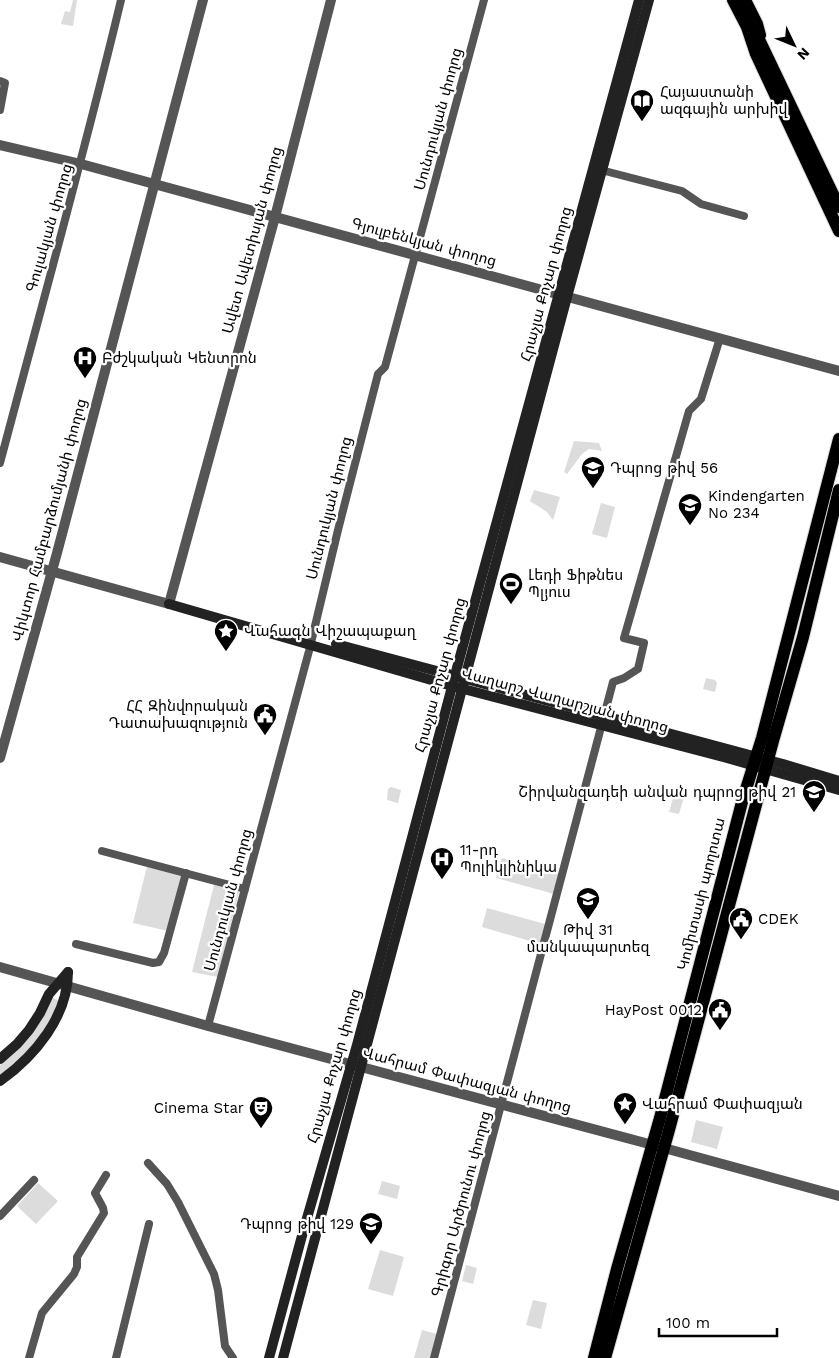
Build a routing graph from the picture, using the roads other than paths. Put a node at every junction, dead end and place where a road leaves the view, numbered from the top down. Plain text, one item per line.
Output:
1 (121, 0) edge
2 (203, 0) edge
3 (331, 0) edge
4 (484, 0) edge
5 (640, 0) edge
6 (649, 0) edge
7 (726, 0) edge
8 (733, 0) edge
9 (738, 0) edge
10 (745, 0) edge
11 (749, 26) junction
12 (760, 50) junction
13 (0, 81) edge
14 (0, 110) edge
15 (1, 148) edge
16 (81, 164) junction
17 (601, 170) junction
18 (154, 185) junction
19 (839, 207) edge
20 (744, 216) dead end
21 (274, 217) junction
22 (839, 231) edge
23 (416, 255) junction
24 (562, 296) junction
25 (720, 338) junction
26 (839, 371) edge
27 (839, 439) edge
28 (0, 463) edge
29 (839, 490) edge
30 (0, 557) edge
31 (52, 571) junction
32 (169, 604) junction
33 (311, 641) junction
34 (458, 683) junction
35 (603, 721) junction
36 (0, 758) edge
37 (760, 763) junction
38 (839, 781) edge
39 (839, 790) edge
40 (102, 851) dead end
41 (186, 873) junction
42 (245, 889) junction
43 (76, 944) dead end
44 (0, 967) edge
45 (62, 986) junction
46 (208, 1026) junction
47 (0, 1059) edge
48 (356, 1066) junction
49 (0, 1081) edge
50 (501, 1106) junction
51 (658, 1146) junction
52 (148, 1164) dead end
53 (106, 1175) dead end
54 (34, 1180) dead end
55 (839, 1196) edge
56 (0, 1216) edge
57 (149, 1224) dead end
58 (29, 1358) edge
59 (116, 1358) edge
60 (233, 1358) edge
61 (269, 1358) edge
62 (283, 1358) edge
63 (434, 1358) edge
64 (594, 1358) edge
65 (605, 1358) edge

1 - 16 street, Գուլակյան փողոց
2 - 18 street, Վիկտոր Համբարձումյանի փողոց
3 - 21 street, Ավետ Ավետիսյան փողոց
4 - 23 street, Սունդուկյան փողոց
5 - 24 main road, Հրաչյա Քոչար փողոց
6 - 17 main road, Հրաչյա Քոչար փողոց
7 - 12 main road
8 - 11 main road
9 - 11 main road
10 - 12 main road
11 - 12 main road
12 - 19 main road
12 - 22 main road
13 - 14 street
15 - 16 street, Գյուլբենկյան փողոց
16 - 18 street, Գյուլբենկյան փողոց
16 - 28 street, Գուլակյան փողոց
17 - 20 street
17 - 24 main road, Հրաչյա Քոչար փողոց
18 - 21 street, Գյուլբենկյան փողոց
18 - 31 street, Վիկտոր Համբարձումյանի փողոց
21 - 23 street, Գյուլբենկյան փողոց
21 - 32 street, Ավետ Ավետիսյան փողոց
23 - 24 street, Գյուլբենկյան փողոց
23 - 33 street, Սունդուկյան փողոց
24 - 25 street, Գյուլբենկյան փողոց
24 - 34 main road, Հրաչյա Քոչար փողոց
25 - 26 street, Գյուլբենկյան փողոց
25 - 35 street, Գրիգոր Արծրունու փողոց
27 - 37 main road, Կոմիտասի պողոտա
29 - 37 main road, Կոմիտասի պողոտա
30 - 31 street, Վաղարշ Վաղարշյան փողոց
31 - 32 street, Վաղարշ Վաղարշյան փողոց
31 - 36 street, Վիկտոր Համբարձումյանի փողոց
32 - 33 main road, Վաղարշ Վաղարշյան փողոց
33 - 34 main road, Վաղարշ Վաղարշյան փողոց
33 - 42 street, Սունդուկյան փողոց
34 - 35 main road, Վաղարշ Վաղարշյան փողոց
34 - 48 main road, Հրաչյա Քոչար փողոց
35 - 37 main road, Վաղարշ Վաղարշյան փողոց
35 - 50 street, Գրիգոր Արծրունու փողոց
37 - 38 main road, Վաղարշ Վաղարշյան փողոց
37 - 39 main road, Վաղարշ Վաղարշյան փողոց
37 - 51 main road, Կոմիտասի պողոտա
40 - 41 street
41 - 42 street
41 - 43 street
42 - 46 street, Սունդուկյան փողոց
44 - 45 street, Վահրամ Փափազյան փողոց
45 - 46 street, Վահրամ Փափազյան փողոց
45 - 47 main road
45 - 49 main road
46 - 48 street, Վահրամ Փափազյան փողոց
48 - 50 street, Վահրամ Փափազյան փողոց
48 - 61 main road, Հրաչյա Քոչար փողոց
48 - 62 main road, Հրաչյա Քոչար փողոց
50 - 51 street, Վահրամ Փափազյան փողոց
50 - 63 street, Գրիգոր Արծրունու փողոց
51 - 55 street, Վահրամ Փափազյան փողոց
51 - 64 main road, Կոմիտասի պողոտա
51 - 65 main road, Կոմիտասի պողոտա
52 - 60 street
53 - 58 street
54 - 56 street
57 - 59 street

